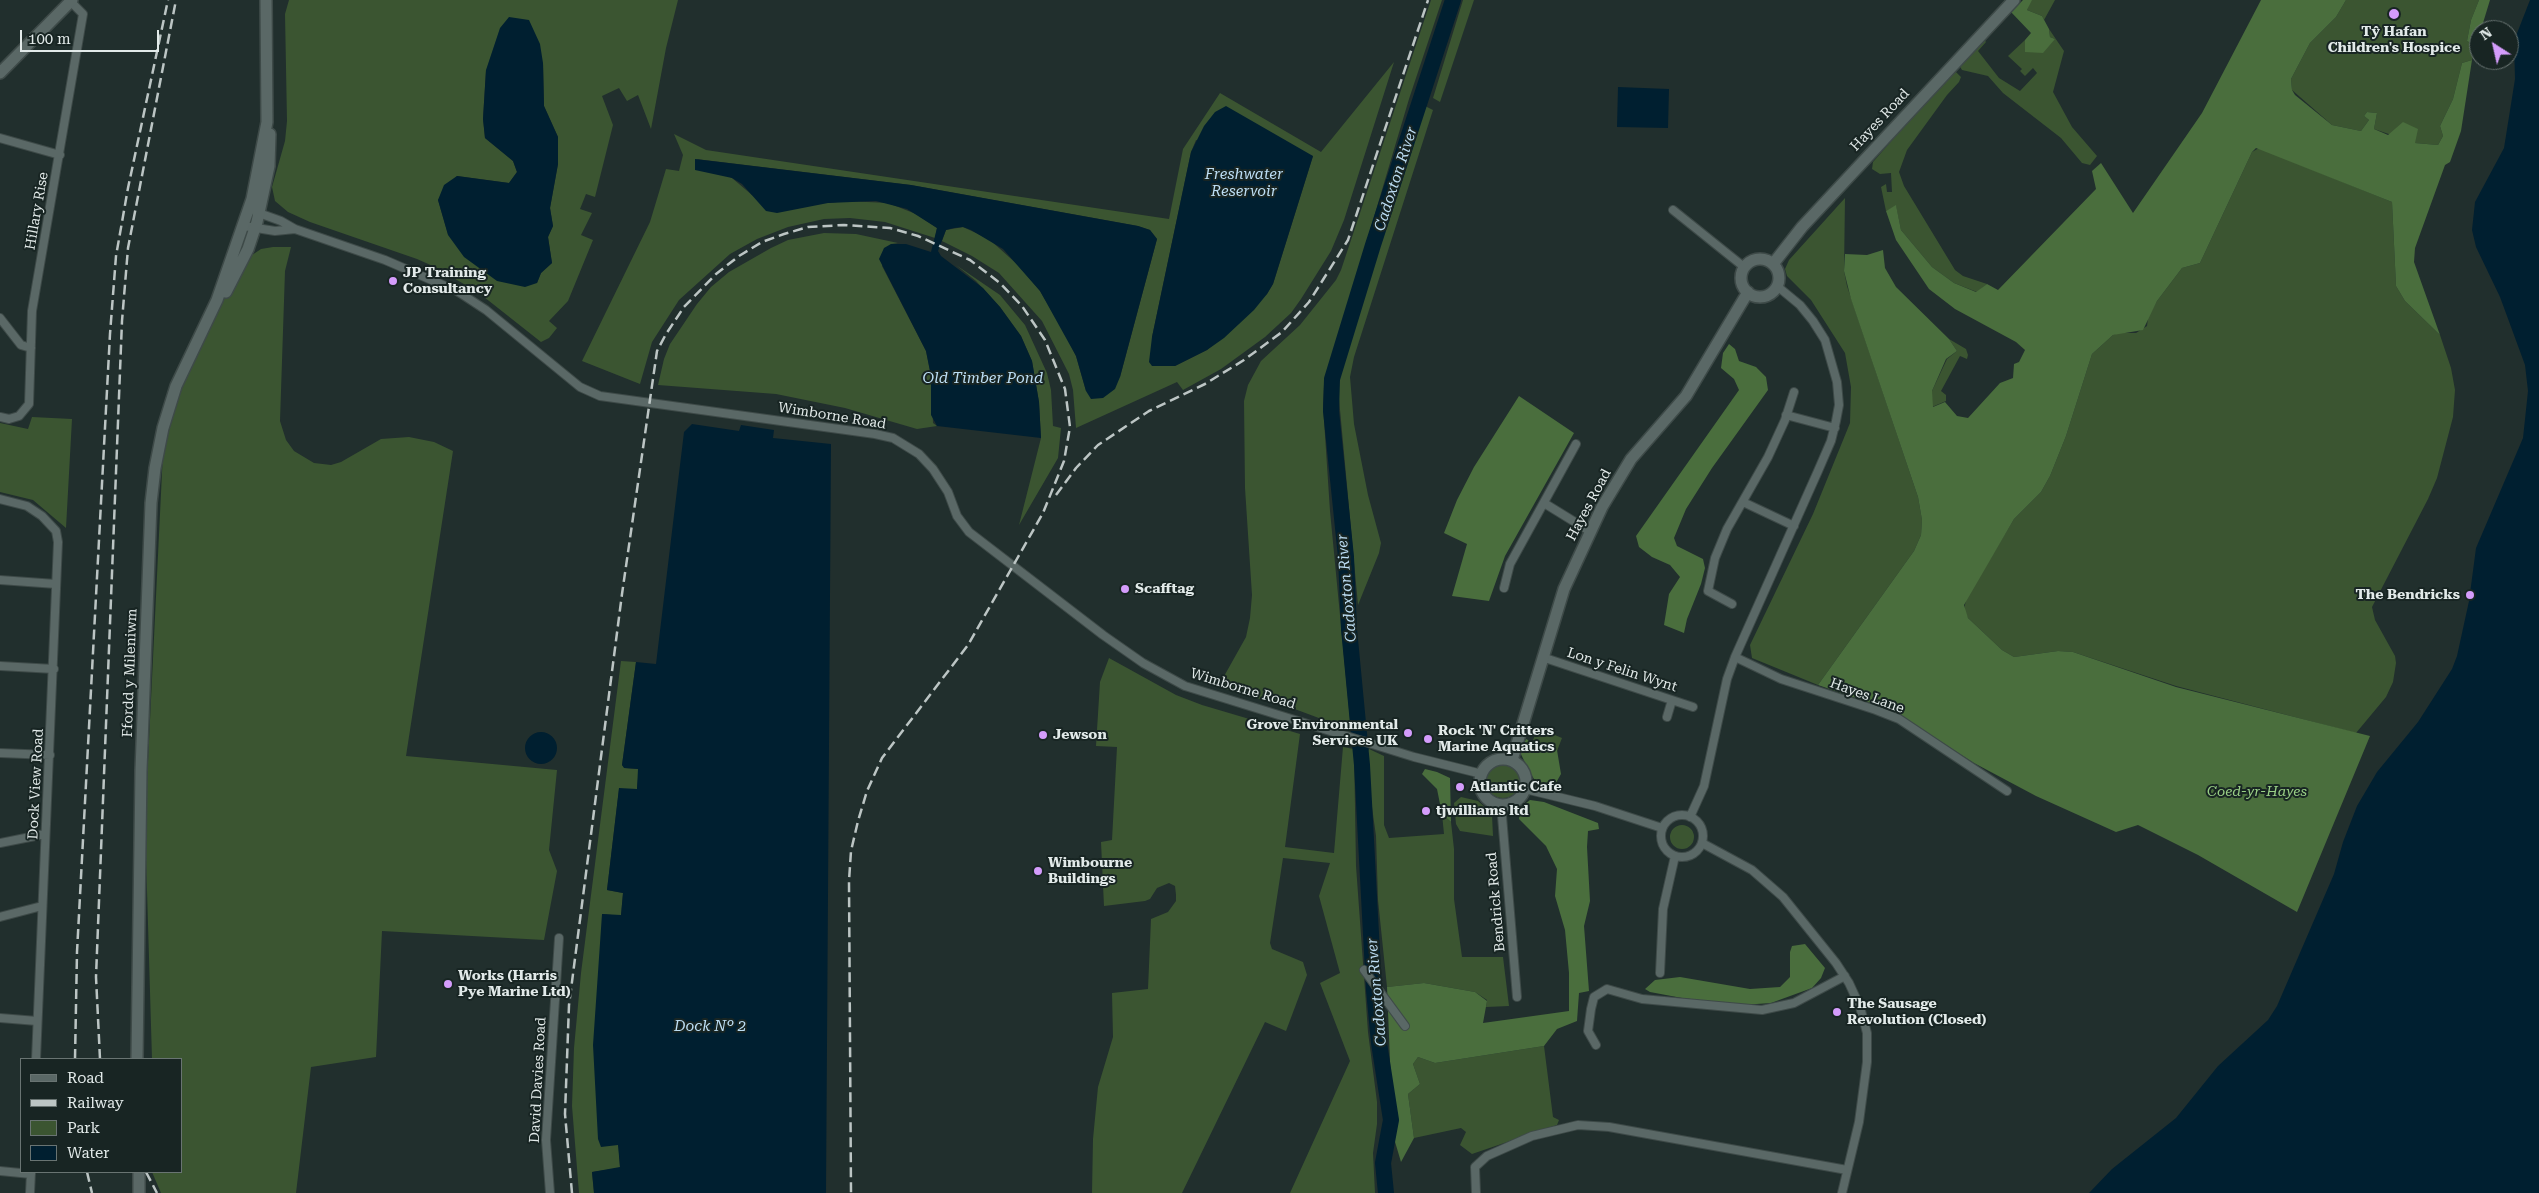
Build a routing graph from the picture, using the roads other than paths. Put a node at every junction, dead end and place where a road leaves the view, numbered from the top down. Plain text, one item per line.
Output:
1 (2014, 0) edge
2 (268, 1) edge
3 (67, 3) edge
4 (0, 73) edge
5 (0, 138) edge
6 (60, 155) junction
7 (1673, 210) dead end
8 (254, 211) junction
9 (250, 227) junction
10 (296, 230) junction
11 (1773, 264) junction
12 (1744, 267) junction
13 (1777, 286) junction
14 (1748, 292) junction
15 (0, 318) edge
16 (31, 348) junction
17 (1794, 392) dead end
18 (1786, 416) junction
19 (0, 417) edge
20 (1835, 428) junction
21 (1576, 444) dead end
22 (0, 499) edge
23 (1743, 502) junction
24 (1544, 503) junction
25 (1794, 526) junction
26 (1590, 532) junction
27 (0, 580) edge
28 (56, 584) junction
29 (1504, 588) dead end
30 (1732, 604) dead end
31 (1735, 657) junction
32 (1542, 658) junction
33 (0, 666) edge
34 (54, 669) junction
35 (1672, 700) junction
36 (1693, 707) dead end
37 (1667, 717) dead end
38 (0, 753) edge
39 (50, 755) junction
40 (1512, 760) junction
41 (1482, 774) junction
42 (1525, 789) junction
43 (2007, 791) dead end
44 (1501, 804) junction
45 (1690, 816) junction
46 (1662, 828) junction
47 (45, 834) junction
48 (0, 843) edge
49 (1702, 844) junction
50 (1675, 856) junction
51 (42, 906) junction
52 (0, 916) edge
53 (559, 938) dead end
54 (1364, 970) dead end
55 (1660, 973) dead end
56 (1845, 976) junction
57 (1517, 997) dead end
58 (0, 1018) edge
59 (38, 1021) junction
60 (1405, 1026) dead end
61 (1596, 1045) dead end
62 (36, 1058) edge
63 (137, 1058) edge
64 (1847, 1170) junction
65 (0, 1171) edge
66 (20, 1172) edge
67 (31, 1173) edge
68 (139, 1173) edge
69 (30, 1193) edge
70 (139, 1193) edge
71 (550, 1193) edge
72 (1476, 1193) edge
73 (1842, 1193) edge

1 - 11 street, Hayes Road
2 - 8 street, Ffordd y Mileniwm
3 - 4 street
3 - 6 street, Hillary Rise
5 - 6 street
6 - 16 street, Hillary Rise
7 - 12 street
8 - 9 street, Ffordd y Mileniwm
8 - 10 street, Wimborne Road
9 - 10 street, Wimborne Road
9 - 63 street, Ffordd y Mileniwm
10 - 41 street, Wimborne Road
11 - 12 street
11 - 13 street
12 - 14 street
13 - 14 street
13 - 20 street
14 - 26 street, Hayes Road
15 - 16 street
16 - 19 street, Hillary Rise
17 - 18 street
18 - 20 street
18 - 23 street
20 - 25 street
21 - 24 street
22 - 28 street, Dock View Road
23 - 25 street
23 - 30 street
24 - 26 street
24 - 29 street
25 - 31 street
26 - 32 street, Hayes Road
27 - 28 street
28 - 34 street, Dock View Road
31 - 43 street, Hayes Lane
31 - 45 street
32 - 35 street, Lon y Felin Wynt
32 - 40 street, Hayes Road
33 - 34 street
34 - 39 street, Dock View Road
35 - 36 street, Lon y Felin Wynt
35 - 37 street
38 - 39 street
39 - 47 street, Dock View Road
40 - 41 street
40 - 42 street
41 - 44 street
42 - 44 street
42 - 46 street
44 - 57 street, Bendrick Road
45 - 46 street
45 - 49 street
46 - 50 street
47 - 48 street
47 - 51 street, Dock View Road
49 - 50 street
49 - 56 street
50 - 55 street
51 - 52 street
51 - 59 street, Dock View Road
53 - 71 street, David Davies Road
54 - 60 street
56 - 61 street
56 - 64 street
58 - 59 street
59 - 62 street, Dock View Road
64 - 72 street
64 - 73 street
65 - 66 street
67 - 69 street
68 - 70 street

